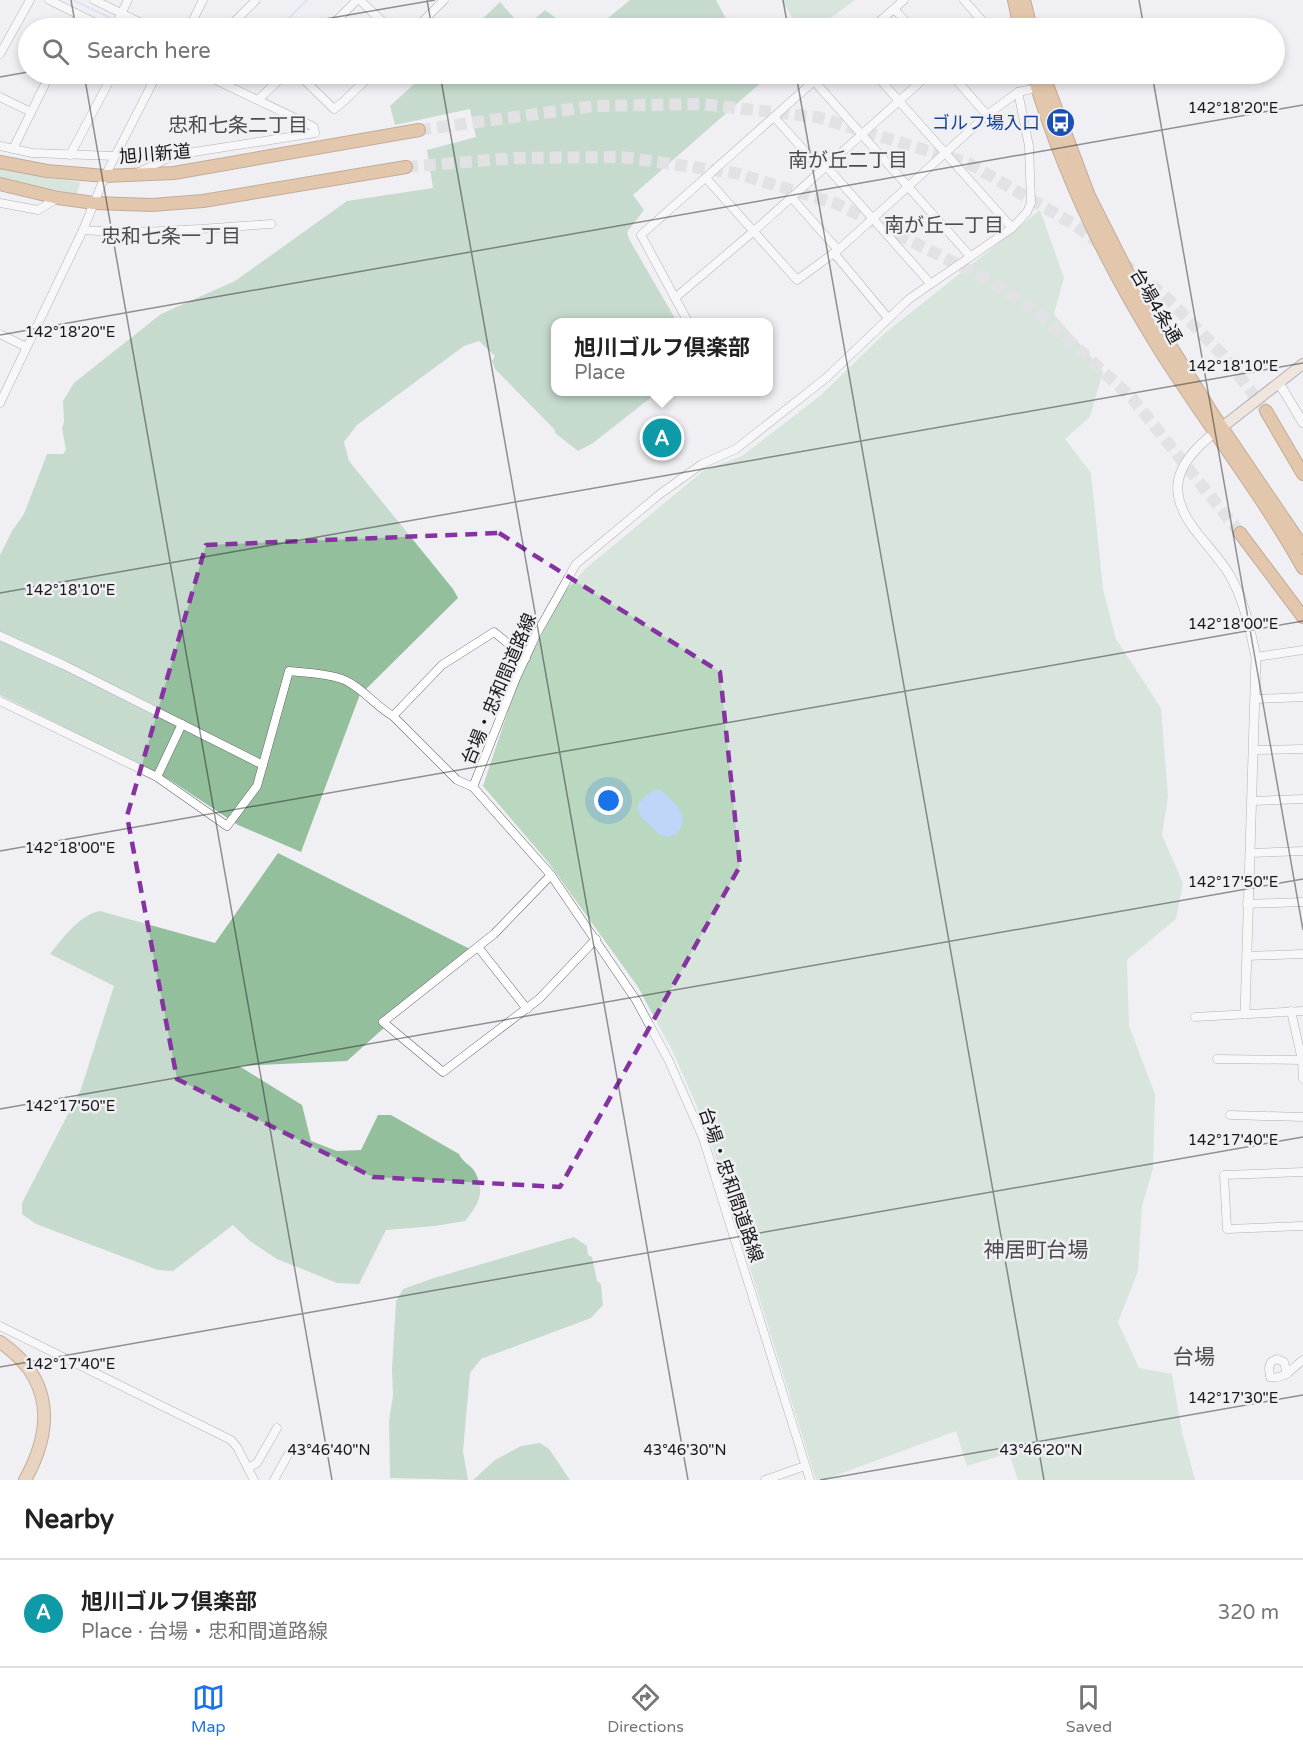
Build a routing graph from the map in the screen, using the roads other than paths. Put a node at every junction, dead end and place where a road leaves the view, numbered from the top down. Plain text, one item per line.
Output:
1 (30, 0) edge
2 (49, 0) edge
3 (94, 0) edge
4 (128, 0) edge
5 (203, 0) edge
6 (255, 0) edge
7 (359, 0) edge
8 (444, 0) edge
9 (904, 0) edge
10 (964, 0) edge
11 (1014, 0) edge
12 (1024, 0) edge
13 (894, 9) junction
14 (78, 15) junction
15 (20, 18) edge
16 (77, 18) edge
17 (92, 18) edge
18 (110, 18) edge
19 (118, 18) edge
20 (194, 18) edge
21 (238, 18) edge
22 (340, 18) edge
23 (378, 18) edge
24 (426, 18) edge
25 (884, 18) edge
26 (903, 18) edge
27 (980, 18) edge
28 (1018, 18) edge
29 (1028, 18) edge
30 (18, 22) edge
31 (0, 54) edge
32 (45, 84) edge
33 (108, 84) edge
34 (152, 84) edge
35 (224, 84) edge
36 (275, 84) edge
37 (309, 84) edge
38 (362, 84) edge
39 (811, 84) edge
40 (817, 84) edge
41 (884, 84) edge
42 (918, 84) edge
43 (960, 84) edge
44 (1037, 84) edge
45 (1043, 84) edge
46 (1018, 92) junction
47 (0, 97) edge
48 (258, 100) junction
49 (899, 101) junction
50 (31, 112) junction
51 (987, 115) junction
52 (774, 117) junction
53 (419, 130) tunnel mouth
54 (861, 135) junction
55 (0, 146) edge
56 (13, 149) junction
57 (946, 154) junction
58 (70, 155) junction
59 (115, 156) junction
60 (0, 162) edge
61 (406, 167) tunnel mouth
62 (824, 168) junction
63 (132, 175) junction
64 (105, 176) junction
65 (706, 178) junction
66 (0, 184) edge
67 (910, 187) junction
68 (791, 197) junction
69 (58, 198) junction
70 (0, 203) edge
71 (94, 203) junction
72 (873, 218) junction
73 (271, 224) dead end
74 (1012, 228) junction
75 (83, 230) junction
76 (754, 231) junction
77 (836, 252) junction
78 (969, 255) junction
79 (930, 283) junction
80 (675, 298) junction
81 (686, 318) edge
82 (888, 318) junction
83 (0, 334) edge
84 (26, 347) junction
85 (1303, 364) edge
86 (1279, 383) junction
87 (0, 403) edge
88 (1266, 411) tunnel mouth
89 (1303, 423) edge
90 (1218, 430) junction
91 (1303, 474) edge
92 (1240, 533) tunnel mouth
93 (1303, 548) edge
94 (1303, 568) edge
95 (1303, 617) edge
96 (0, 636) edge
97 (1303, 650) edge
98 (1256, 657) junction
99 (526, 658) junction
100 (1303, 697) edge
101 (1256, 699) junction
102 (0, 701) edge
103 (393, 716) junction
104 (182, 724) junction
105 (1303, 749) edge
106 (1254, 750) junction
107 (263, 765) junction
108 (157, 777) junction
109 (473, 787) junction
110 (1303, 799) edge
111 (1252, 801) junction
112 (1303, 850) edge
113 (1250, 853) junction
114 (551, 875) junction
115 (1303, 902) edge
116 (1247, 904) junction
117 (596, 939) junction
118 (478, 947) junction
119 (1303, 954) edge
120 (1247, 956) junction
121 (527, 1009) junction
122 (1291, 1011) junction
123 (1303, 1011) edge
124 (1245, 1014) junction
125 (1195, 1017) dead end
126 (1217, 1059) dead end
127 (1302, 1060) edge
128 (1303, 1080) edge
129 (1230, 1115) dead end
130 (1303, 1117) edge
131 (1303, 1172) edge
132 (1303, 1226) edge
133 (0, 1326) edge
134 (0, 1342) edge
135 (1303, 1360) edge
136 (1287, 1374) dead end
137 (277, 1428) dead end
138 (289, 1453) dead end
139 (805, 1466) junction
140 (248, 1468) junction
141 (25, 1480) edge
142 (254, 1480) edge
143 (274, 1480) edge
144 (765, 1480) edge
145 (810, 1480) edge

1 - 15 street
2 - 14 street
3 - 18 street
4 - 19 street
5 - 20 street
6 - 21 street
7 - 22 street
7 - 23 street
8 - 24 street
9 - 13 street
10 - 27 street
11 - 28 highway
12 - 29 highway
13 - 25 street
13 - 26 street
14 - 16 street
14 - 17 street
30 - 31 street
32 - 50 street
33 - 58 street
34 - 59 street
35 - 48 street
36 - 48 street
37 - 38 street
39 - 52 street
40 - 54 street
41 - 49 street
42 - 49 street
43 - 51 street
44 - 46 street
45 - 90 highway, 台場4条通
46 - 51 street
46 - 74 street
47 - 50 street
48 - 63 street
49 - 54 street
49 - 57 street
50 - 56 street
51 - 57 street
52 - 62 street
52 - 65 street
53 - 63 highway, 旭川新道
54 - 62 street
54 - 67 street
55 - 56 street
56 - 58 street
57 - 67 street
57 - 74 street
58 - 59 street
59 - 64 street
60 - 64 highway, 旭川新道
61 - 71 highway
62 - 68 street
62 - 72 street
63 - 64 highway, 旭川新道
64 - 71 street
65 - 76 street
65 - 80 street
66 - 69 highway
67 - 72 street
67 - 78 street
68 - 76 street
68 - 77 street
69 - 70 street
69 - 71 highway
71 - 75 street
72 - 77 street
72 - 79 street
73 - 75 street
74 - 78 street, 台場・忠和間道路線
75 - 84 street
76 - 77 street
76 - 80 street
77 - 82 street
78 - 79 street, 台場・忠和間道路線
79 - 82 street, 台場・忠和間道路線
80 - 81 street
82 - 99 street, 台場・忠和間道路線
83 - 84 street
84 - 87 street
85 - 86 main road
86 - 89 street
86 - 90 main road
88 - 91 highway
90 - 93 highway, 台場4条通
90 - 94 highway, 台場4条通
90 - 98 street
92 - 95 highway
96 - 104 street
97 - 98 street
98 - 101 street
99 - 103 street
99 - 109 street, 台場・忠和間道路線
100 - 101 street
101 - 106 street
102 - 108 street
103 - 107 street
103 - 109 street
104 - 107 street
104 - 108 street
105 - 106 street
106 - 111 street
107 - 108 street
109 - 114 street, 台場・忠和間道路線
110 - 111 street
111 - 113 street
112 - 113 street
113 - 116 street
114 - 117 street, 台場・忠和間道路線
114 - 118 street
115 - 116 street
116 - 120 street
117 - 121 street
117 - 139 street, 台場・忠和間道路線
118 - 121 street
118 - 121 street
119 - 120 street
120 - 124 street
122 - 123 street
122 - 124 street
122 - 127 street
124 - 125 street
126 - 127 street
127 - 128 street
129 - 130 street
131 - 132 street
133 - 140 street
134 - 141 main road
135 - 136 street
137 - 140 street
138 - 143 street
139 - 144 street
139 - 145 street, 台場・忠和間道路線
140 - 142 street

